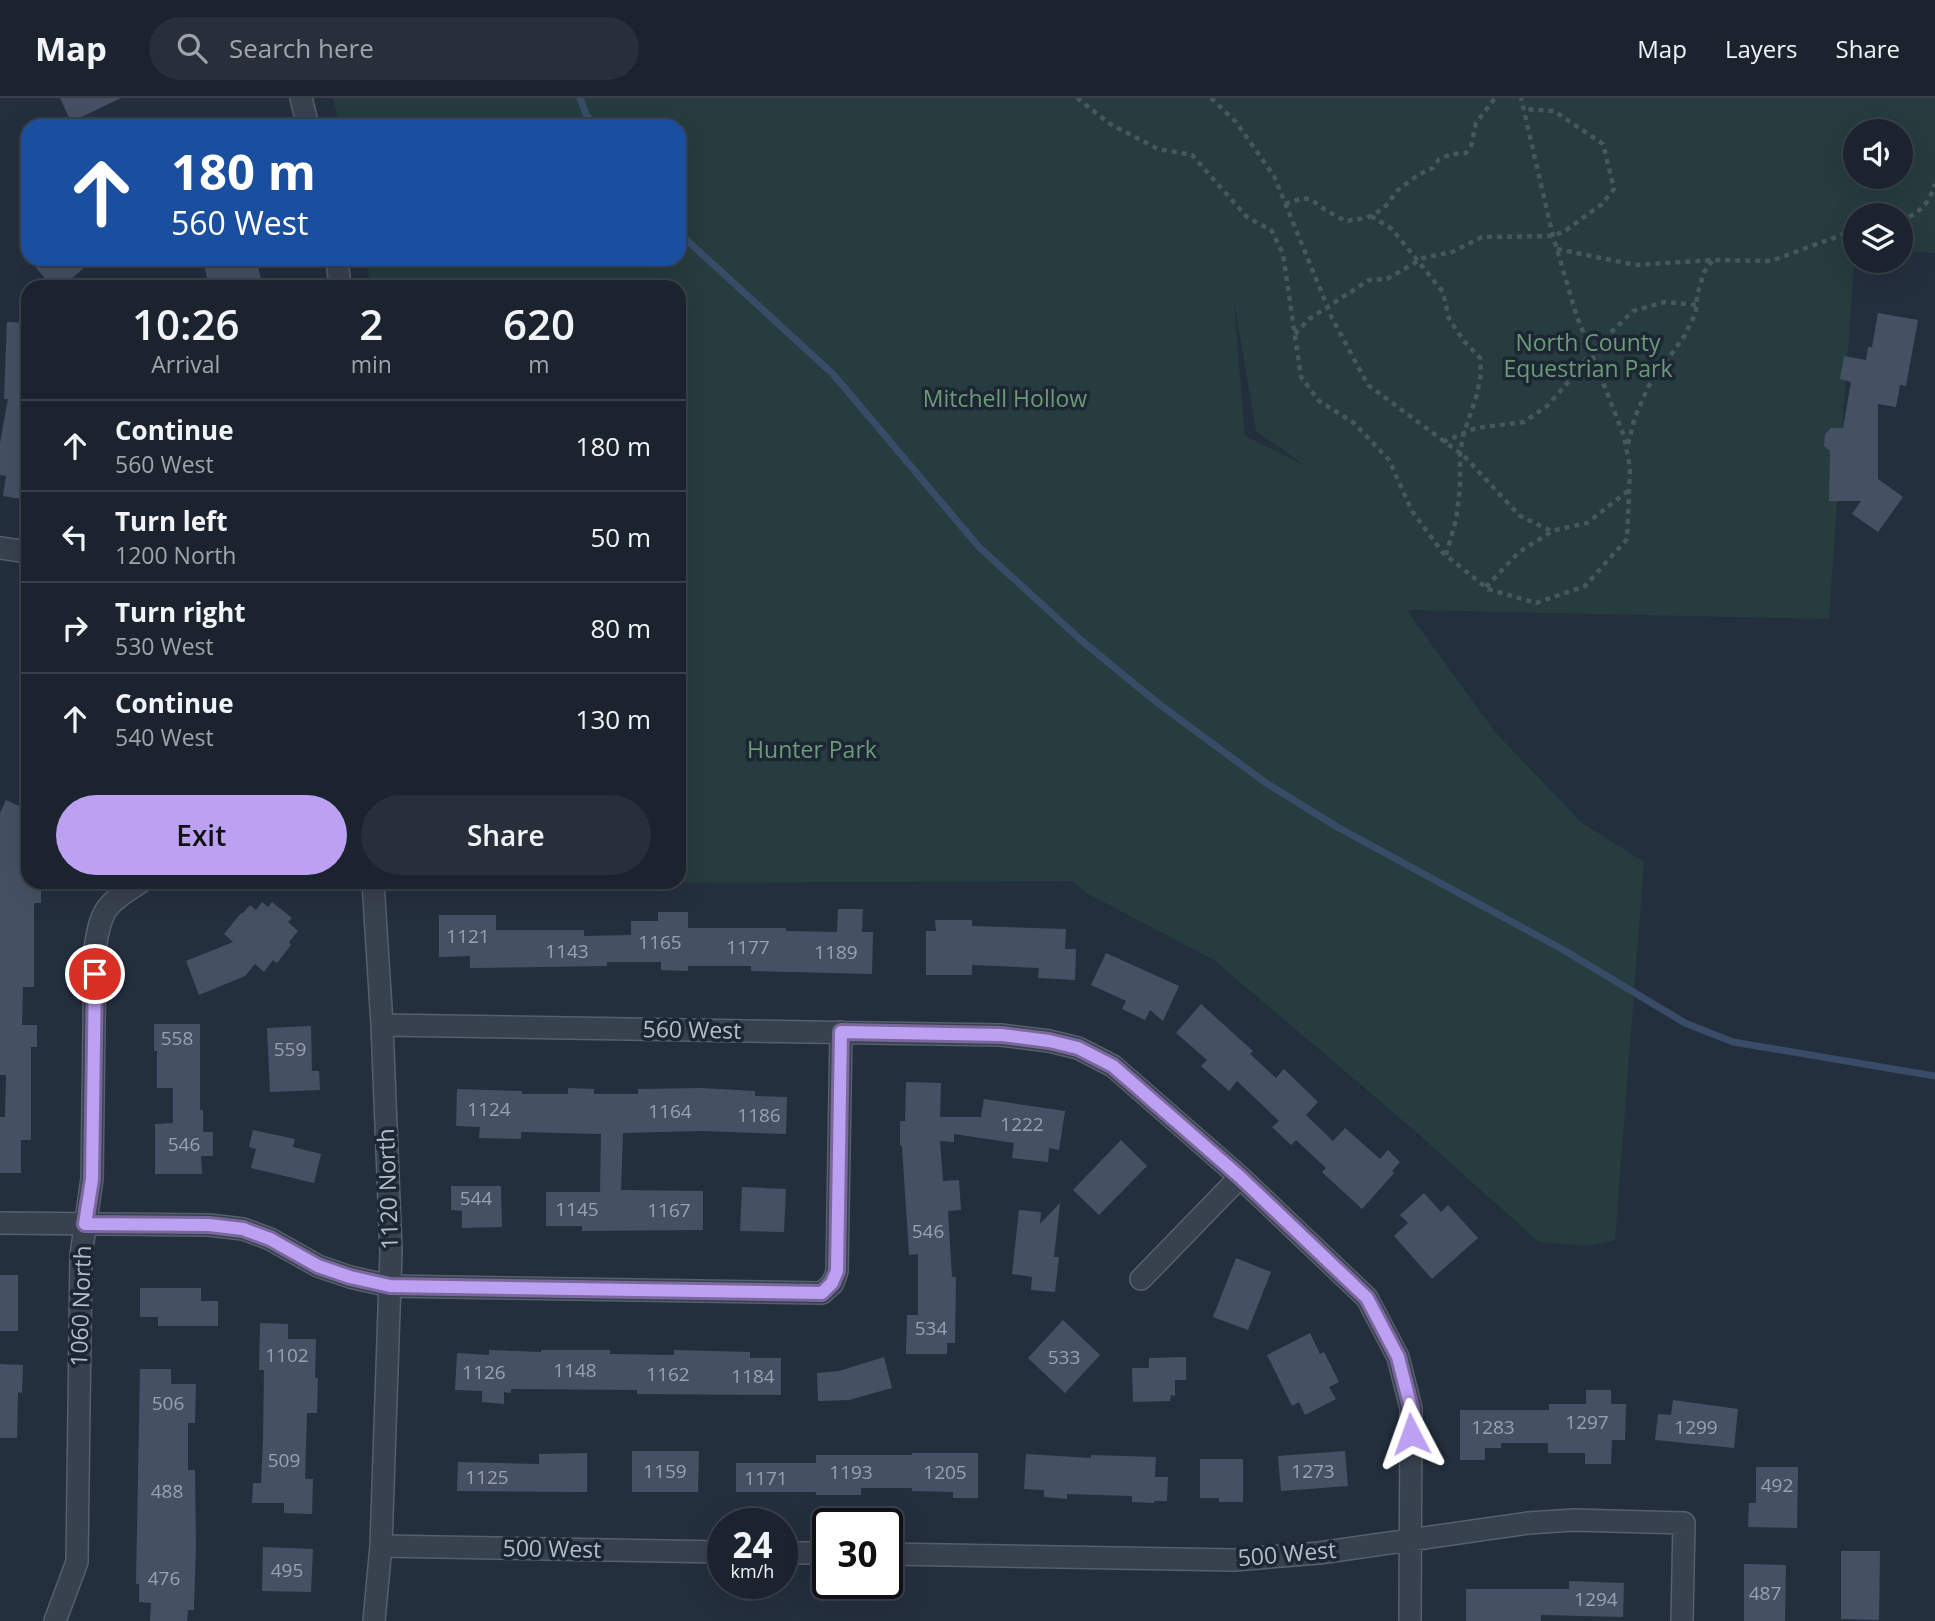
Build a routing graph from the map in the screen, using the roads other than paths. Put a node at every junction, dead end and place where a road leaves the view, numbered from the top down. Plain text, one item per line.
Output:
1 (301, 98) edge
2 (306, 119) edge
3 (0, 548) edge
4 (21, 551) edge
5 (130, 889) edge
6 (373, 889) edge
7 (382, 1025) junction
8 (841, 1032) junction
9 (1240, 1177) junction
10 (0, 1223) edge
11 (85, 1224) junction
12 (1141, 1279) dead end
13 (390, 1286) junction
14 (1411, 1539) junction
15 (381, 1546) junction
16 (707, 1552) edge
17 (903, 1555) edge
18 (55, 1621) edge
19 (374, 1621) edge
20 (1410, 1621) edge
21 (1682, 1621) edge

1 - 2 street
3 - 4 street
5 - 11 street, 1060 North
6 - 7 street, 1120 North
7 - 8 street, 560 West
7 - 13 street, 1120 North
8 - 9 street, 560 West
8 - 13 street
9 - 12 street
9 - 14 street, 560 West
10 - 11 street
11 - 13 street
11 - 18 street, 1060 North
13 - 15 street, 1120 North
14 - 17 street, 500 West
14 - 20 street, 560 West
14 - 21 street, 500 West
15 - 16 street, 500 West
15 - 19 street, 1120 North

